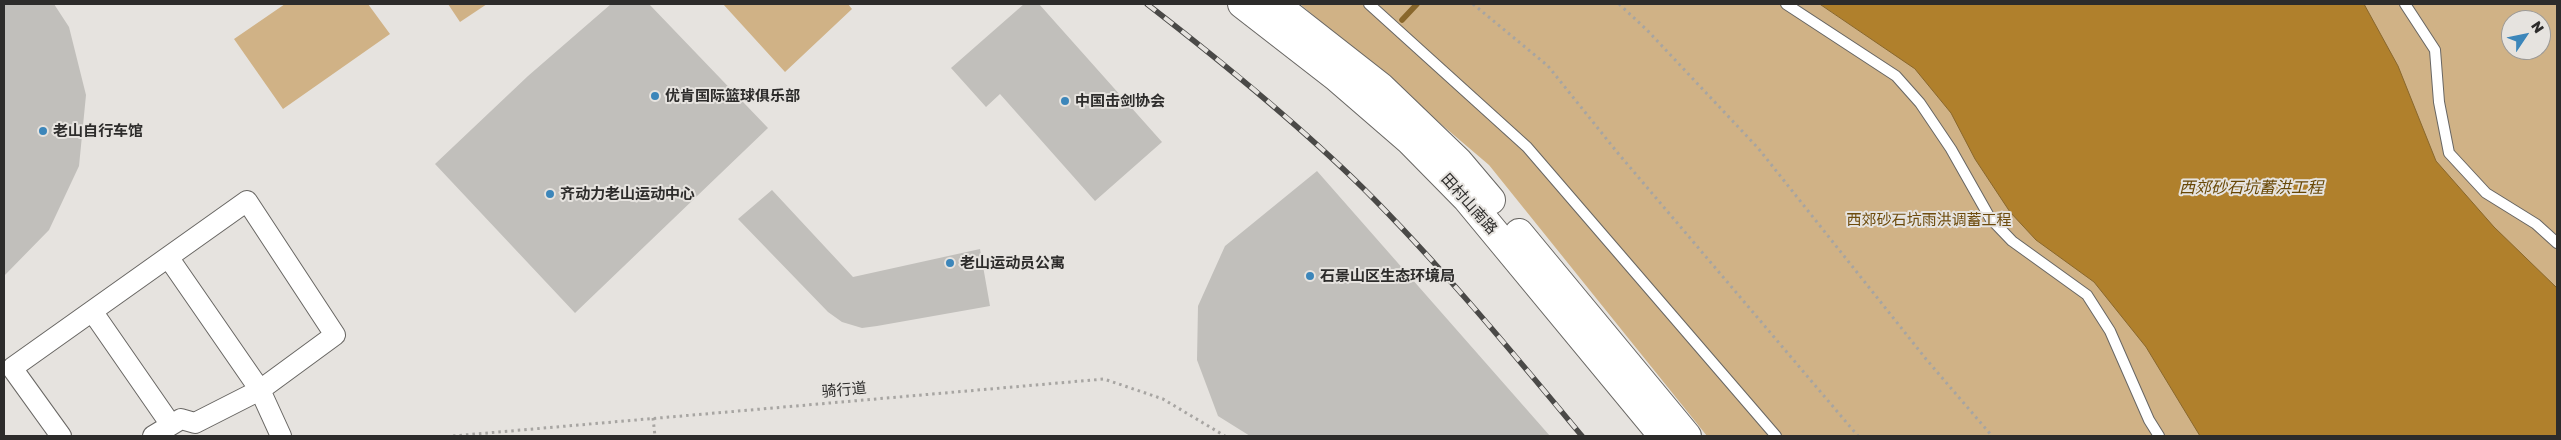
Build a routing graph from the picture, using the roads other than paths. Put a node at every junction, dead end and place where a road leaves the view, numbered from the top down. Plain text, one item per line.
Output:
1 (1242, 4) edge
2 (1275, 4) edge
3 (1369, 4) edge
4 (1786, 4) edge
5 (2404, 4) edge
6 (2557, 243) edge
7 (168, 257) junction
8 (92, 312) junction
9 (260, 390) junction
10 (171, 425) junction
11 (61, 436) edge
12 (153, 436) edge
13 (281, 436) edge
14 (1663, 436) edge
15 (1687, 436) edge
16 (1776, 436) edge
17 (2159, 436) edge

1 - 14 main road, 田村山南路
2 - 15 main road, 田村山南路
3 - 16 lane
4 - 17 lane
5 - 6 lane
7 - 8 street
7 - 9 street
7 - 9 street
8 - 10 street
8 - 11 street
9 - 10 street
9 - 13 street
10 - 12 street

